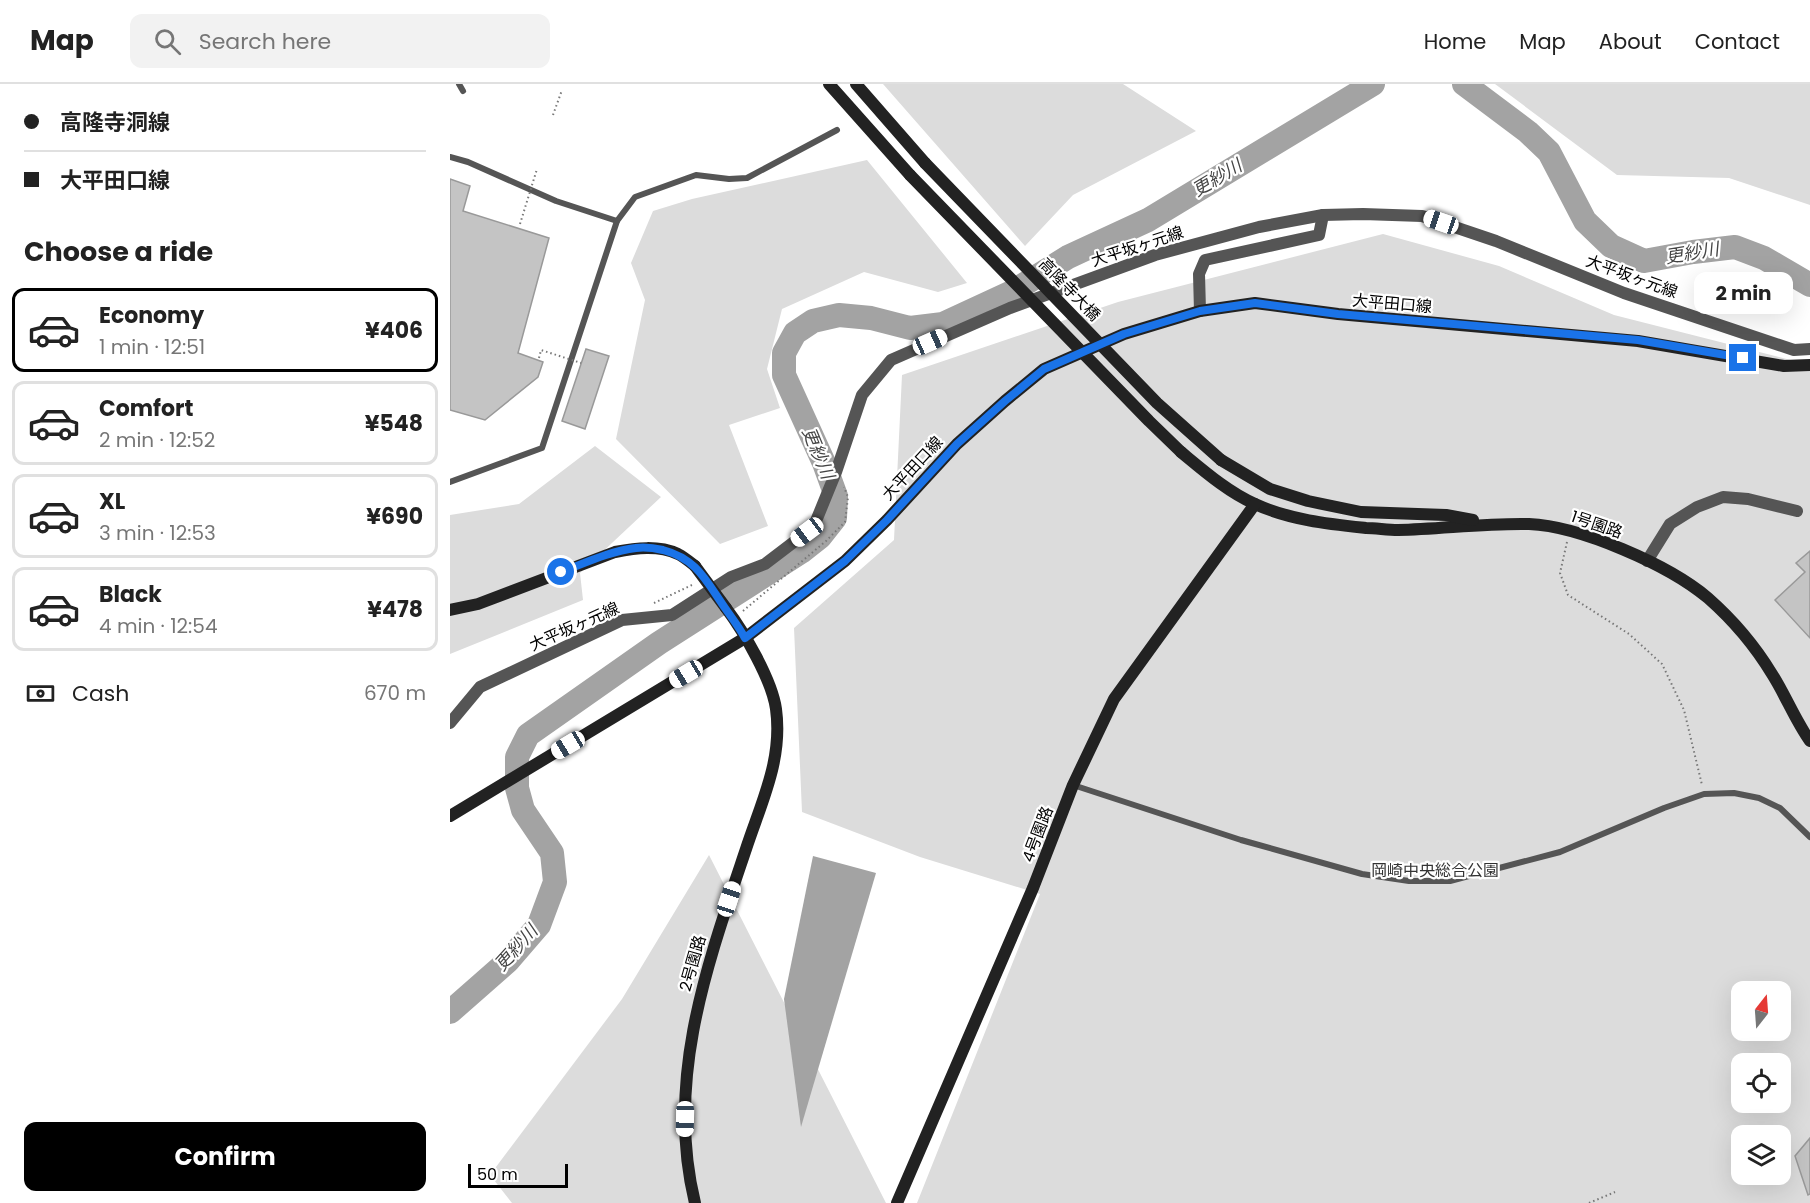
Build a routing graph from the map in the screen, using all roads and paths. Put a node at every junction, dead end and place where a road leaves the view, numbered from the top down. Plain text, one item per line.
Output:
1 (459, 84) edge
2 (829, 84) edge
3 (855, 84) edge
4 (562, 90) dead end
5 (463, 91) dead end
6 (553, 115) dead end
7 (837, 130) dead end
8 (450, 157) edge
9 (537, 169) dead end
10 (1323, 215) junction
11 (617, 221) junction
12 (520, 224) dead end
13 (1200, 311) junction
14 (1810, 349) edge
15 (539, 358) dead end
16 (581, 363) dead end
17 (1810, 365) edge
18 (450, 482) edge
19 (1255, 504) junction
20 (1797, 512) dead end
21 (1495, 524) junction
22 (1570, 530) junction
23 (1647, 561) junction
24 (705, 579) junction
25 (774, 585) dead end
26 (664, 598) dead end
27 (450, 610) edge
28 (734, 619) junction
29 (745, 638) junction
30 (450, 723) edge
31 (1810, 741) edge
32 (1073, 785) junction
33 (1704, 794) junction
34 (450, 816) edge
35 (1810, 837) edge
36 (1615, 1192) dead end
37 (695, 1203) edge
38 (897, 1203) edge
39 (1589, 1203) edge

1 - 5 lane
2 - 19 street, 1号園路, bridge
3 - 21 street, 高隆寺大橋, bridge
4 - 6 path
7 - 11 lane
8 - 11 lane
9 - 12 path, bridge
10 - 13 street
10 - 14 street, 大平坂ヶ元線
10 - 30 street, 大平坂ヶ元線
11 - 18 lane
13 - 17 street, 大平田口線
13 - 29 street, 大平田口線
15 - 16 path, bridge
19 - 21 street, 1号園路
19 - 32 street, 4号園路
20 - 23 street
21 - 22 street, 1号園路
22 - 23 street, 1号園路
22 - 33 path
23 - 31 street, 1号園路
24 - 26 path
24 - 27 street, 2号園路, bridge
24 - 28 street, 2号園路, bridge
25 - 28 path
28 - 29 street, 2号園路
29 - 34 street, 大平田口線
29 - 37 street, 2号園路
32 - 33 lane
32 - 38 street, 4号園路
33 - 35 lane
36 - 39 path

